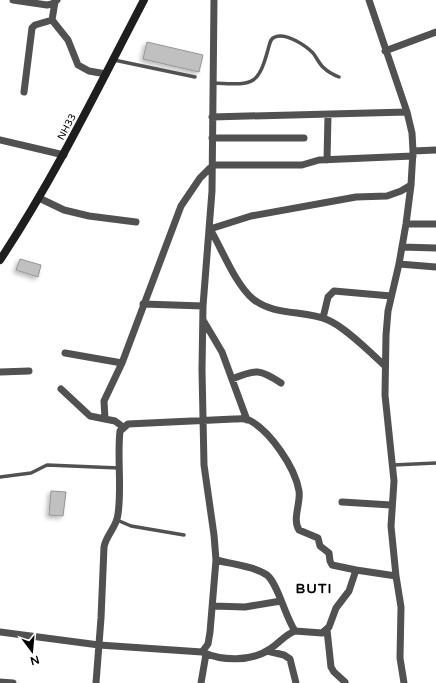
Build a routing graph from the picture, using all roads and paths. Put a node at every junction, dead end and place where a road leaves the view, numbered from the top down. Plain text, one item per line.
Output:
1 (12, 0) edge
2 (144, 0) edge
3 (214, 0) edge
4 (369, 0) edge
5 (56, 1) edge
6 (52, 20) junction
7 (436, 32) edge
8 (385, 51) junction
9 (113, 59) junction
10 (106, 74) junction
11 (195, 77) dead end
12 (340, 77) dead end
13 (212, 83) junction
14 (24, 92) dead end
15 (407, 112) junction
16 (328, 115) junction
17 (212, 117) junction
18 (212, 138) junction
19 (304, 138) dead end
20 (0, 140) edge
21 (436, 150) edge
22 (413, 154) junction
23 (64, 155) junction
24 (327, 160) junction
25 (213, 165) junction
26 (411, 185) junction
27 (39, 198) junction
28 (136, 222) dead end
29 (406, 224) junction
30 (436, 224) edge
31 (210, 229) junction
32 (402, 247) junction
33 (436, 248) edge
34 (0, 260) edge
35 (399, 264) junction
36 (436, 267) edge
37 (391, 296) junction
38 (143, 304) junction
39 (203, 306) junction
40 (323, 318) junction
41 (203, 320) junction
42 (65, 353) dead end
43 (122, 363) junction
44 (385, 366) junction
45 (29, 371) dead end
46 (0, 372) edge
47 (232, 379) junction
48 (281, 383) dead end
49 (61, 389) dead end
50 (105, 419) junction
51 (247, 420) junction
52 (203, 421) junction
53 (123, 427) junction
54 (436, 463) edge
55 (393, 465) junction
56 (120, 468) junction
57 (0, 477) edge
58 (342, 502) dead end
59 (391, 505) junction
60 (117, 520) junction
61 (184, 535) dead end
62 (216, 560) junction
63 (356, 570) junction
64 (396, 576) junction
65 (281, 602) junction
66 (213, 606) junction
67 (327, 630) junction
68 (295, 631) junction
69 (0, 632) edge
70 (99, 645) junction
71 (267, 651) junction
72 (204, 653) junction
73 (0, 682) edge
74 (345, 682) dead end
75 (13, 683) edge
76 (96, 683) edge
77 (201, 683) edge
78 (296, 683) edge
79 (404, 683) edge

1 - 5 street
2 - 9 main road, NH33
3 - 13 street
4 - 8 street
5 - 6 street
6 - 10 street
6 - 14 street
7 - 8 street
8 - 15 street
9 - 10 main road, NH33
9 - 11 lane
10 - 23 main road, NH33
12 - 13 lane
13 - 17 street
15 - 16 street
15 - 22 street
16 - 17 street
16 - 24 street
17 - 18 street
18 - 19 street
18 - 25 street
20 - 23 street
21 - 22 street
22 - 24 street
22 - 26 street
23 - 27 main road, NH33
24 - 25 street
25 - 31 street
25 - 38 street
26 - 29 street
26 - 31 street
27 - 28 street
27 - 34 main road, NH33
29 - 30 street
29 - 32 street
31 - 39 street
31 - 40 street
32 - 33 street
32 - 35 street
35 - 36 street
35 - 37 street
37 - 40 street
37 - 44 street
38 - 39 street
38 - 43 street
39 - 41 street
40 - 44 street
41 - 47 street
41 - 52 street
42 - 43 street
43 - 50 street
44 - 55 street
45 - 46 street
47 - 48 street
47 - 51 street
49 - 50 street
50 - 53 street
51 - 52 street
51 - 63 street
52 - 53 street
52 - 62 street
53 - 56 street
54 - 55 lane
55 - 59 street
56 - 57 lane
56 - 60 street
58 - 59 street
59 - 64 street
60 - 61 lane
60 - 70 street
62 - 65 street
62 - 66 street
63 - 64 street
63 - 67 street
64 - 79 street
65 - 66 street
65 - 68 street
66 - 72 street
67 - 68 street
67 - 74 street
68 - 71 street
69 - 70 street
70 - 72 street
70 - 76 street
71 - 72 street
71 - 78 street
72 - 77 street
73 - 75 street

